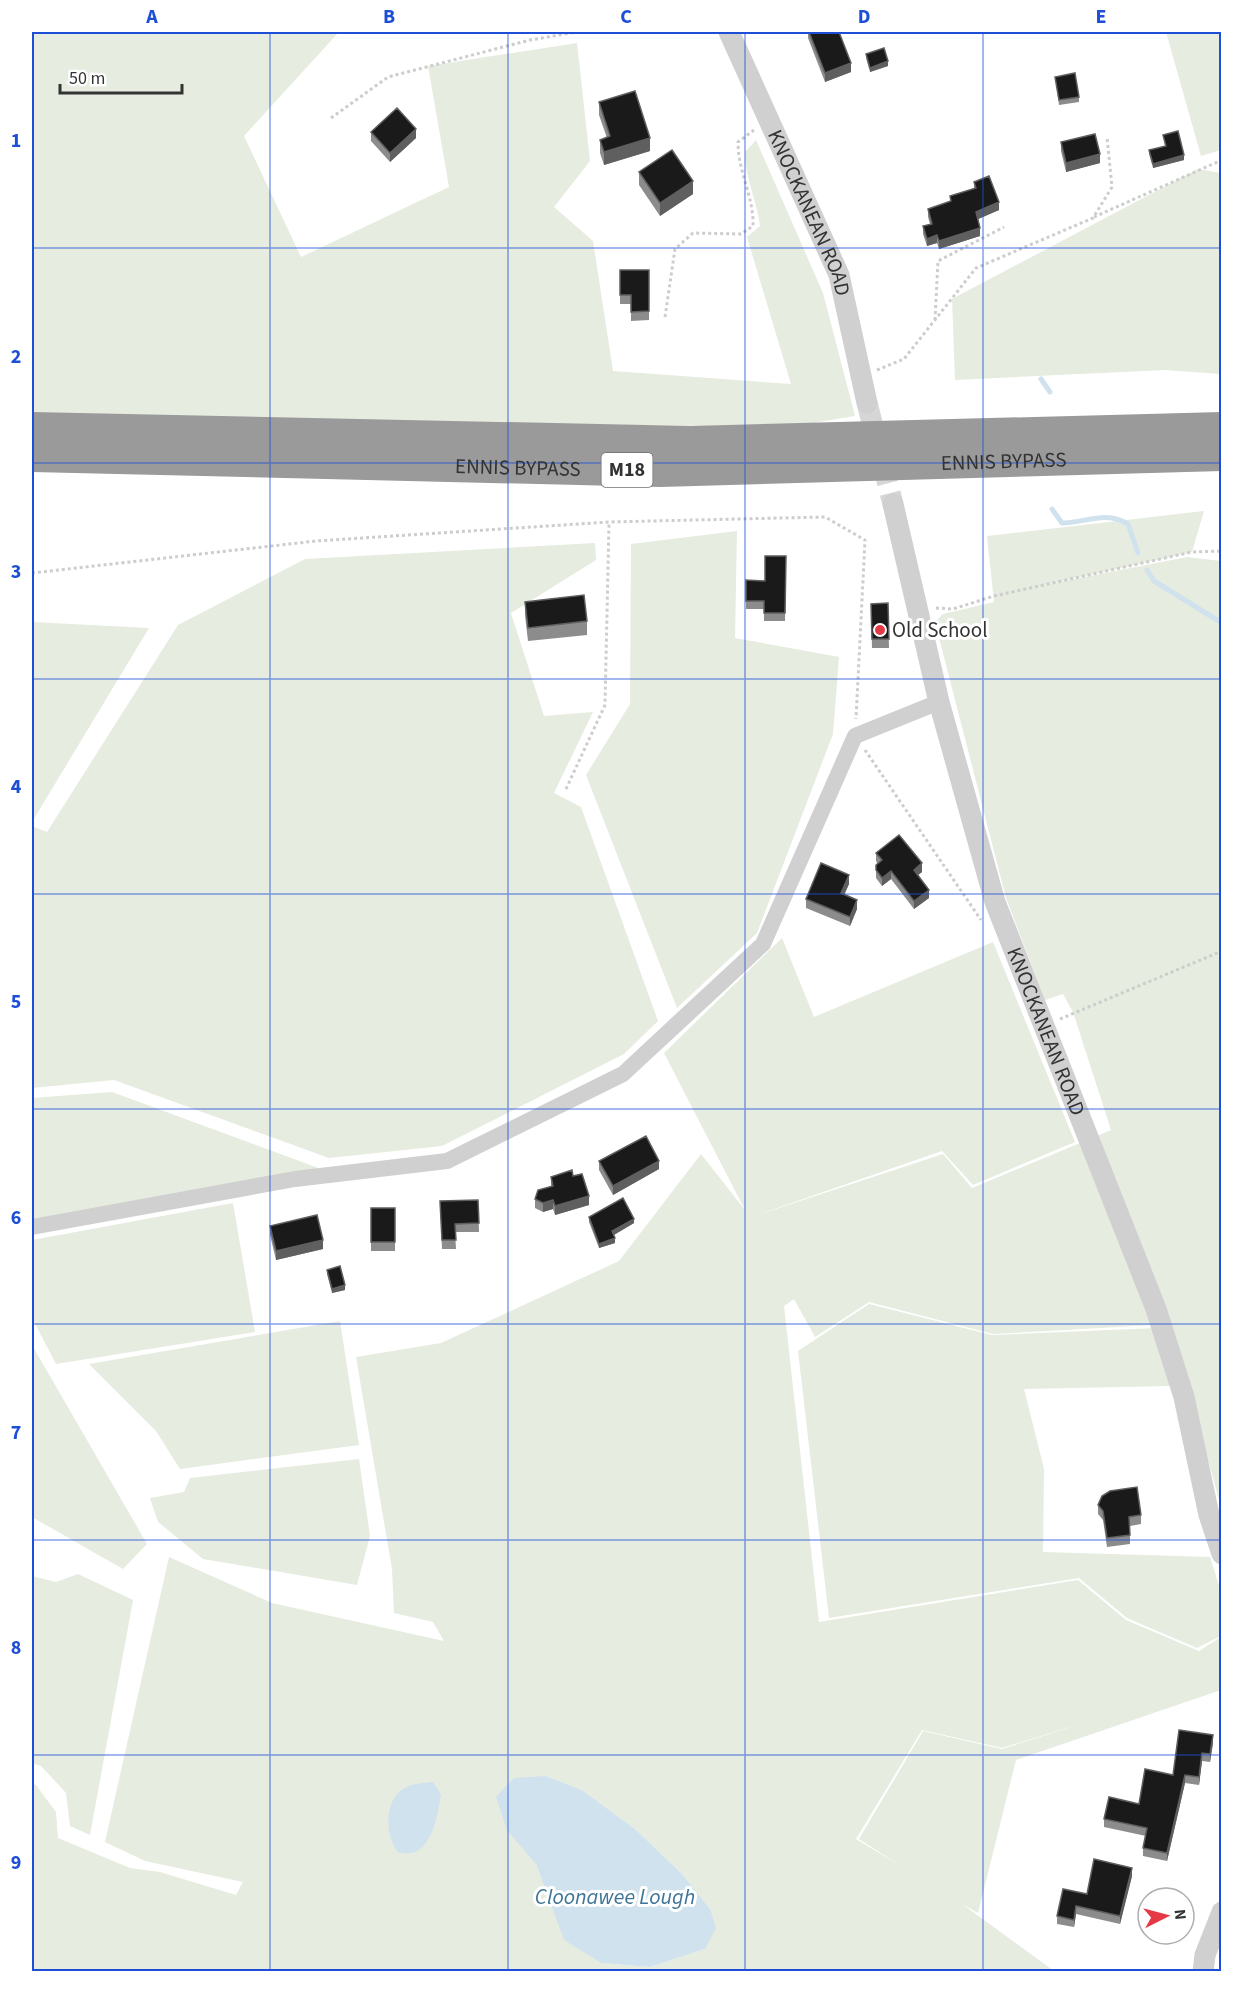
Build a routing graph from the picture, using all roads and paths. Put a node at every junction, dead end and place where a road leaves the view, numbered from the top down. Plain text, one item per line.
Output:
1 (577, 32) edge
2 (729, 32) edge
3 (331, 118) dead end
4 (767, 121) junction
5 (1107, 137) dead end
6 (1221, 160) edge
7 (1093, 218) junction
8 (1004, 227) dead end
9 (665, 317) dead end
10 (935, 320) junction
11 (862, 377) junction
12 (867, 403) tunnel mouth
13 (32, 428) edge
14 (1221, 428) edge
15 (1221, 455) edge
16 (32, 456) edge
17 (893, 504) tunnel mouth
18 (609, 522) junction
19 (1221, 551) edge
20 (32, 573) edge
21 (917, 608) junction
22 (939, 702) junction
23 (855, 736) junction
24 (566, 789) dead end
25 (983, 923) dead end
26 (1221, 951) edge
27 (1045, 1026) junction
28 (32, 1227) edge
29 (1221, 1554) edge
30 (1221, 1912) edge
31 (1203, 1971) edge

1 - 3 path
2 - 4 street, KNOCKANEAN ROAD
4 - 9 path
4 - 11 street, KNOCKANEAN ROAD
5 - 7 path
6 - 7 path
7 - 10 path
8 - 10 path
10 - 11 path
11 - 12 street, KNOCKANEAN ROAD
13 - 14 highway, ENNIS BYPASS / M18
15 - 16 highway, ENNIS BYPASS / M18
17 - 21 street, KNOCKANEAN ROAD
18 - 20 path
18 - 23 path
18 - 24 path
19 - 21 path
21 - 22 street, KNOCKANEAN ROAD
22 - 23 street
22 - 27 street, KNOCKANEAN ROAD
23 - 25 path
23 - 28 street
26 - 27 path
27 - 29 street, KNOCKANEAN ROAD
30 - 31 street

